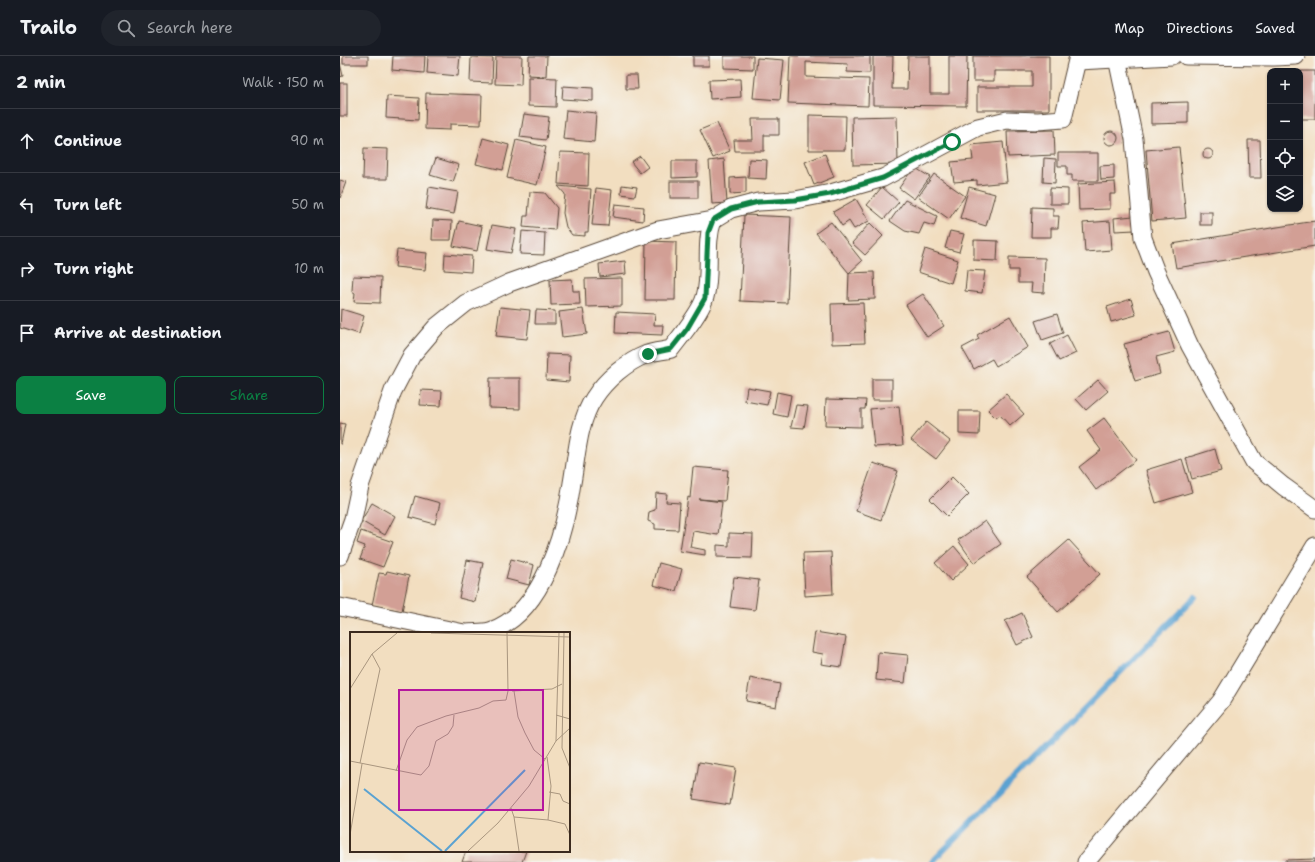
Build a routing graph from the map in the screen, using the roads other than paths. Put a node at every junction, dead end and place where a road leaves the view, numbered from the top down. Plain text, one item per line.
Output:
1 (1172, 56) edge
2 (1186, 56) edge
3 (1296, 56) edge
4 (1117, 58) junction
5 (1078, 59) edge
6 (713, 220) junction
7 (1315, 508) edge
8 (1315, 546) edge
9 (340, 556) edge
10 (340, 607) edge
11 (460, 632) edge
12 (478, 632) edge
13 (1094, 858) edge

1 - 4 street
2 - 3 street
4 - 5 street
4 - 7 street
5 - 6 street
6 - 9 street
6 - 12 street
8 - 13 street
10 - 11 street

